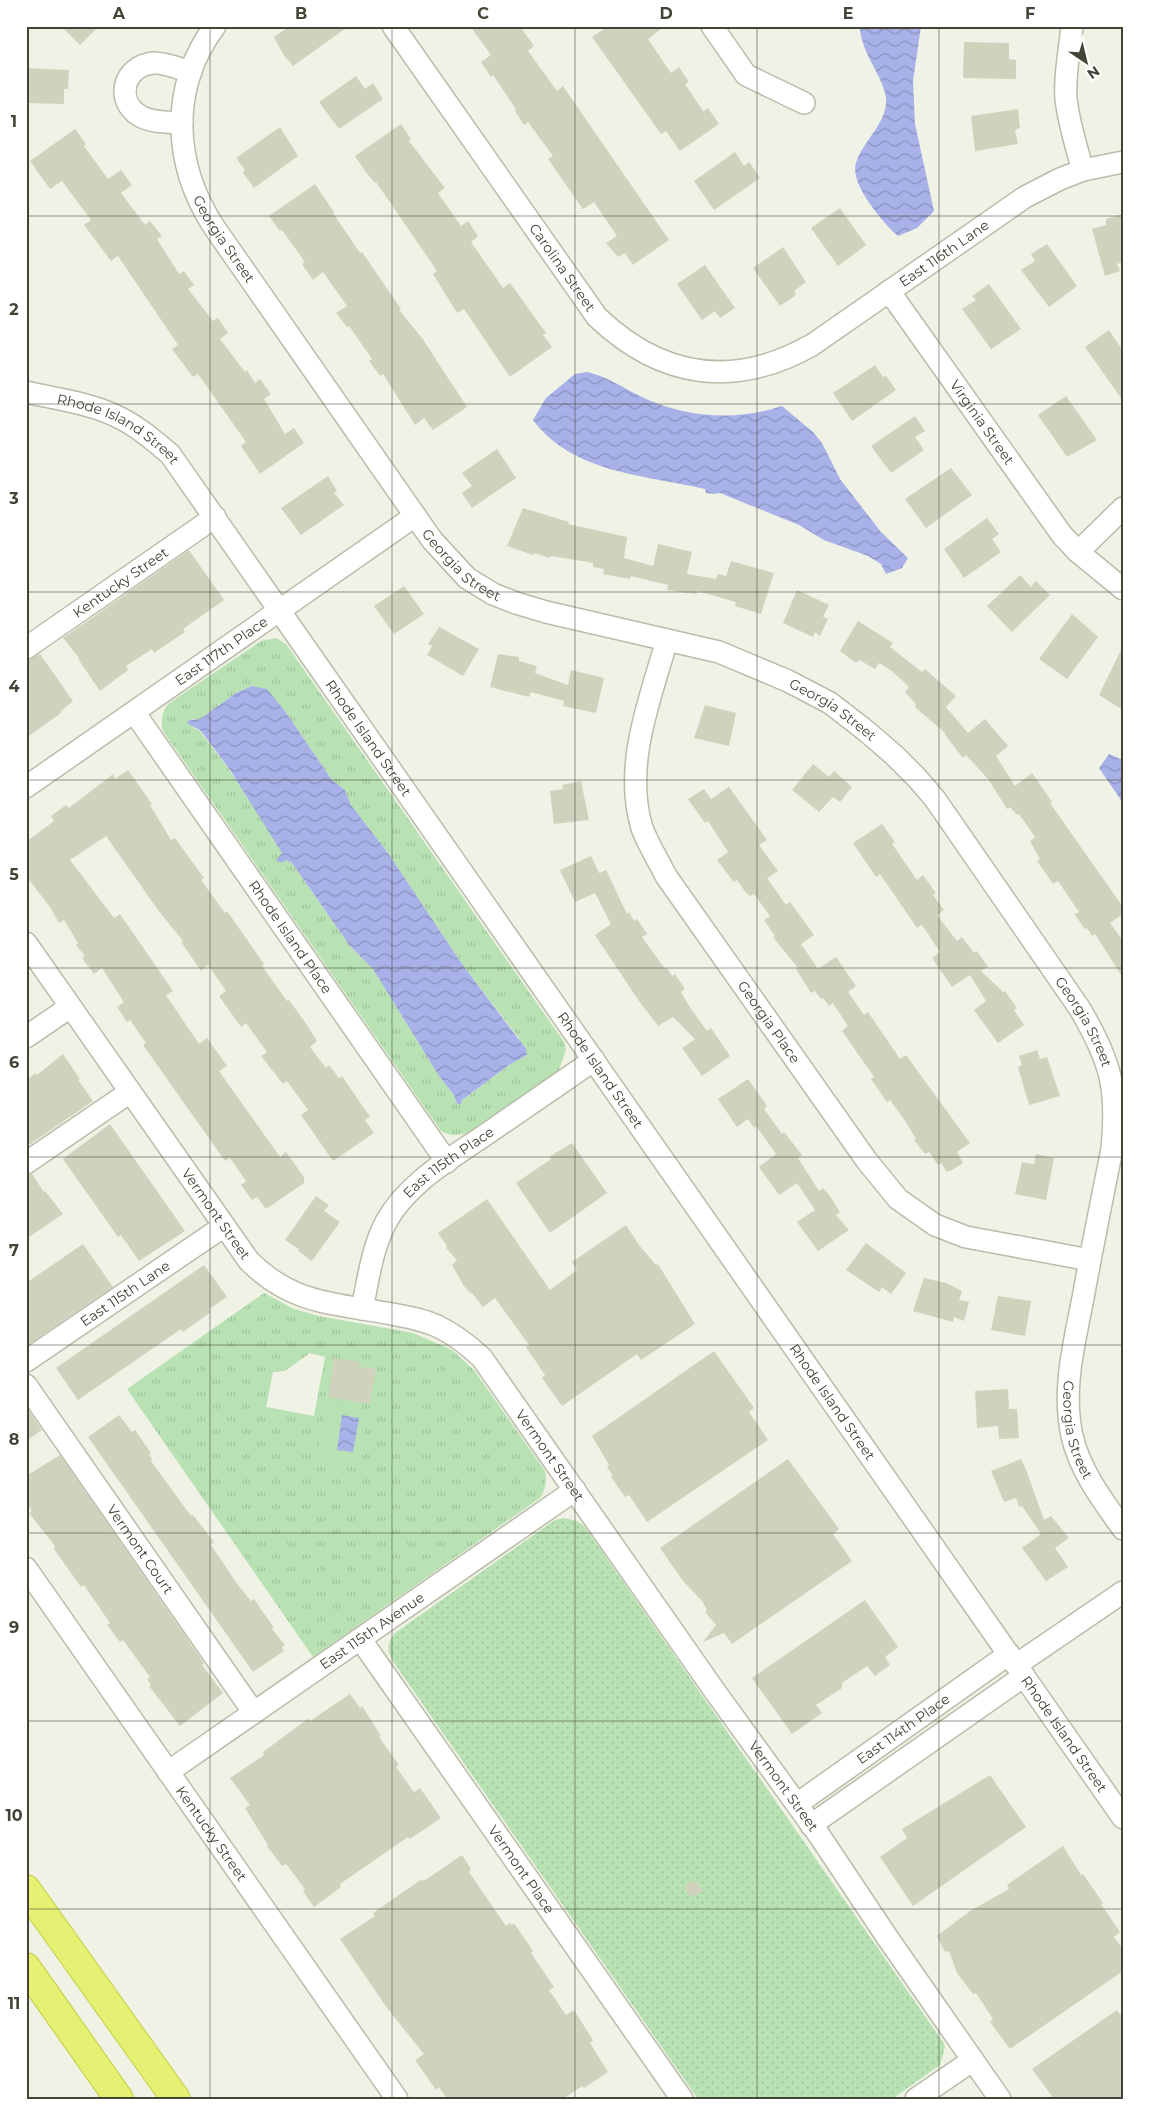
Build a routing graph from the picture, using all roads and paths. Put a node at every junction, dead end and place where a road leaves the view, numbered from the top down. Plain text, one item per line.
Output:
1 (393, 26) edge
2 (712, 26) edge
3 (1072, 26) edge
4 (212, 30) edge
5 (191, 72) junction
6 (804, 102) dead end
7 (182, 123) junction
8 (1123, 162) edge
9 (1082, 170) junction
10 (889, 291) junction
11 (812, 345) joint
12 (26, 392) edge
13 (1123, 508) edge
14 (415, 516) junction
15 (215, 517) junction
16 (1078, 552) junction
17 (1123, 589) edge
18 (280, 610) junction
19 (667, 640) junction
20 (26, 648) edge
21 (134, 712) junction
22 (26, 787) edge
23 (26, 943) edge
24 (70, 1007) junction
25 (26, 1038) edge
26 (594, 1060) junction
27 (130, 1092) junction
28 (447, 1162) junction
29 (26, 1163) edge
30 (224, 1226) junction
31 (1090, 1260) junction
32 (362, 1310) junction
33 (26, 1361) edge
34 (26, 1385) edge
35 (575, 1490) junction
36 (1123, 1529) edge
37 (26, 1568) edge
38 (1123, 1592) edge
39 (361, 1640) junction
40 (1017, 1665) junction
41 (254, 1713) junction
42 (168, 1772) junction
43 (797, 1804) junction
44 (1123, 1818) edge
45 (811, 1824) junction
46 (26, 1889) edge
47 (26, 1967) edge
48 (973, 2060) junction
49 (994, 2091) edge
50 (119, 2099) edge
51 (176, 2099) edge
52 (397, 2099) edge
53 (682, 2099) edge
54 (916, 2099) edge

1 - 11 street, Carolina Street
2 - 6 street
3 - 9 street
4 - 5 street, Georgia Street
5 - 7 street, Georgia Street
5 - 7 street
7 - 14 street, Georgia Street
8 - 9 street, East 116th Lane
9 - 10 street, East 116th Lane
10 - 11 street, East 116th Lane
10 - 16 street, Virginia Street
12 - 15 street, Rhode Island Street
13 - 16 street
14 - 18 street, East 117th Place
14 - 19 street, Georgia Street
15 - 18 street, Rhode Island Street
15 - 20 street, Kentucky Street
16 - 17 street
18 - 21 street, East 117th Place
18 - 26 street, Rhode Island Street
19 - 31 street, Georgia Street
19 - 31 street, Georgia Place
21 - 22 street, East 117th Place
21 - 28 street, Rhode Island Place
23 - 24 street, Vermont Street
24 - 25 street
24 - 27 street, Vermont Street
26 - 28 street, East 115th Place
26 - 40 street, Rhode Island Street
27 - 29 street
27 - 30 street, Vermont Street
28 - 32 street, East 115th Place
30 - 32 street, Vermont Street
30 - 33 street, East 115th Lane
31 - 36 street, Georgia Street
32 - 35 street, Vermont Street
34 - 41 street, Vermont Court
35 - 39 street, East 115th Avenue
35 - 43 street, Vermont Street
37 - 42 street, Kentucky Street
38 - 40 street, East 114th Place
39 - 41 street, East 115th Avenue
39 - 53 street, Vermont Place
40 - 43 street, East 114th Place
40 - 44 street, Rhode Island Street
40 - 45 street, East 114th Place
41 - 42 street, East 115th Avenue
42 - 52 street, Kentucky Street
43 - 45 street, Vermont Street
45 - 48 street, Vermont Street
46 - 51 highway
47 - 50 highway
48 - 49 street, Vermont Street
48 - 54 street

